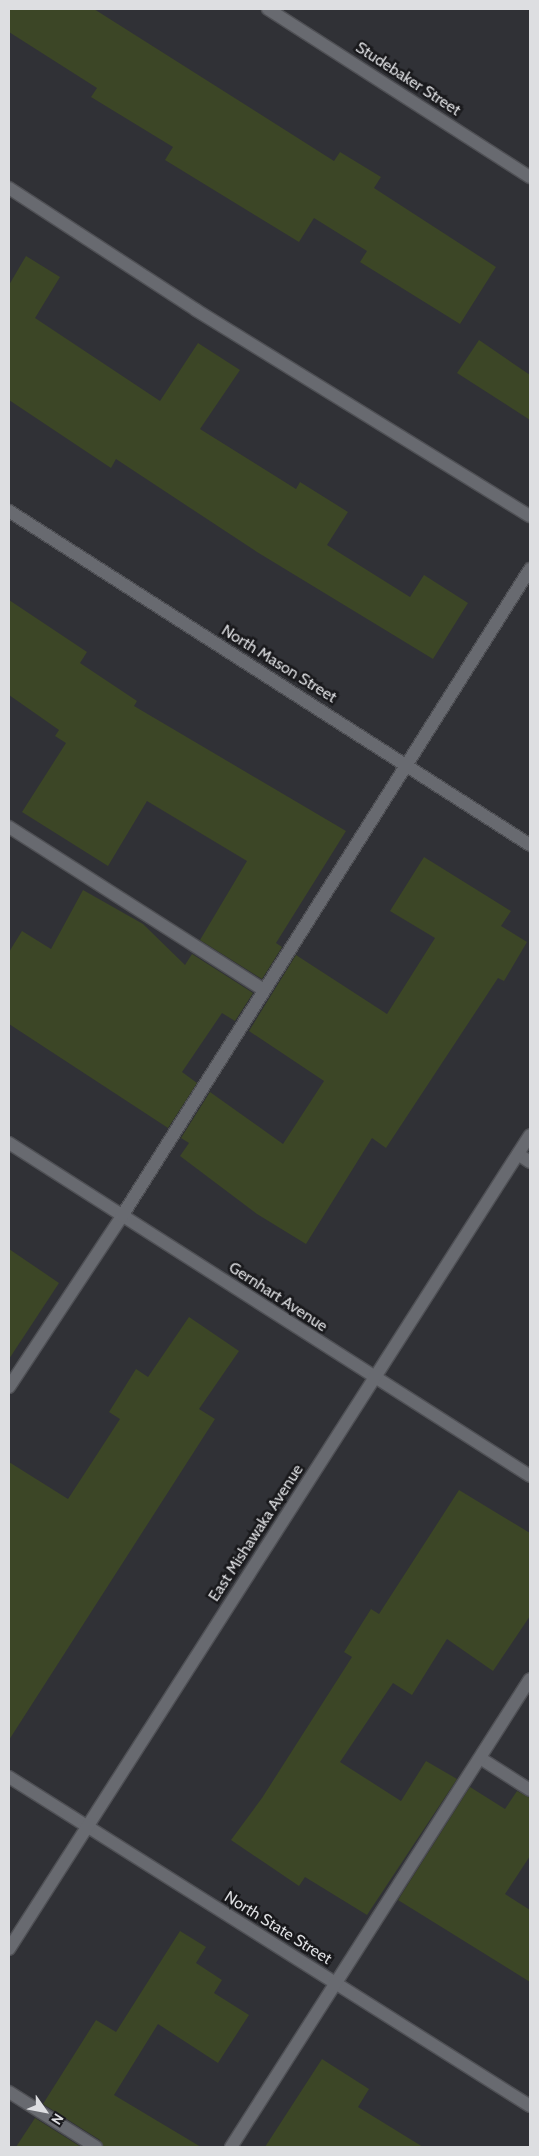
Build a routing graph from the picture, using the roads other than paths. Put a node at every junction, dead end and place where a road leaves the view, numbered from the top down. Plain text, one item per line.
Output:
1 (268, 9) edge
2 (530, 177) edge
3 (9, 188) edge
4 (9, 511) edge
5 (530, 516) edge
6 (530, 569) edge
7 (406, 764) junction
8 (9, 827) edge
9 (530, 845) edge
10 (262, 989) junction
11 (530, 1135) edge
12 (9, 1144) edge
13 (518, 1154) junction
14 (530, 1162) edge
15 (122, 1216) junction
16 (374, 1378) junction
17 (9, 1387) edge
18 (530, 1476) edge
19 (530, 1680) edge
20 (480, 1758) junction
21 (9, 1777) edge
22 (530, 1790) edge
23 (86, 1828) junction
24 (9, 1949) edge
25 (335, 1984) junction
26 (9, 2092) edge
27 (530, 2106) edge
28 (96, 2147) edge
29 (231, 2147) edge

1 - 2 street, Studebaker Street
3 - 5 street
4 - 7 street, North Mason Street
6 - 7 street
7 - 9 street, North Mason Street
7 - 10 street
8 - 10 street
10 - 15 street
11 - 13 street, East Mishawaka Avenue
12 - 15 street, Gernhart Avenue
13 - 14 street
13 - 16 street, East Mishawaka Avenue
15 - 16 street, Gernhart Avenue
15 - 17 street
16 - 18 street, Gernhart Avenue
16 - 23 street, East Mishawaka Avenue
19 - 20 street
20 - 22 street
20 - 25 street
21 - 23 street, North State Street
23 - 24 street, East Mishawaka Avenue
23 - 25 street, North State Street
25 - 27 street, North State Street
25 - 29 street
26 - 28 street

